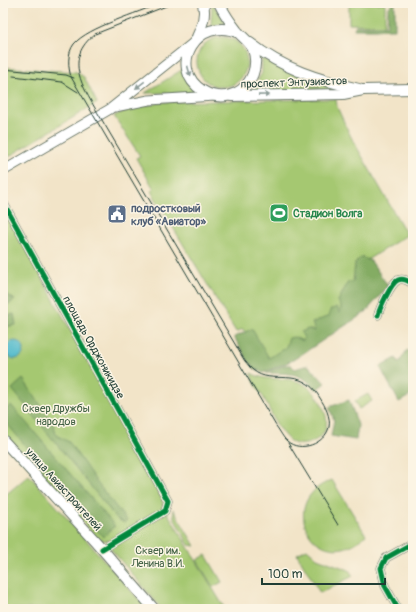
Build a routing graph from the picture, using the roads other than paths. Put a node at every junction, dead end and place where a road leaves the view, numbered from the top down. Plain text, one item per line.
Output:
1 (203, 3) edge
2 (219, 3) edge
3 (239, 33) junction
4 (247, 40) junction
5 (195, 41) junction
6 (413, 89) edge
7 (363, 90) junction
8 (222, 96) junction
9 (110, 108) junction
10 (3, 171) edge
11 (3, 202) edge
12 (413, 284) edge
13 (378, 315) dead end
14 (3, 440) edge
15 (413, 543) edge
16 (102, 549) junction
17 (154, 609) edge
18 (398, 609) edge

1 - 5 main road
2 - 3 main road
3 - 4 main road, проспект Энтузиастов
3 - 5 main road, проспект Энтузиастов
4 - 7 main road, проспект Энтузиастов
4 - 8 main road, проспект Энтузиастов
5 -> 8 main road, проспект Энтузиастов
5 -> 9 main road, проспект Энтузиастов
6 - 7 main road, проспект Энтузиастов
8 -> 7 main road, проспект Энтузиастов
8 - 9 main road, проспект Энтузиастов
9 - 10 main road, проспект Энтузиастов
11 - 16 street, площадь Орджоникидзе
12 - 13 street
14 - 16 main road, улица Авиастроителей
15 - 18 street
16 - 17 main road, улица Авиастроителей

